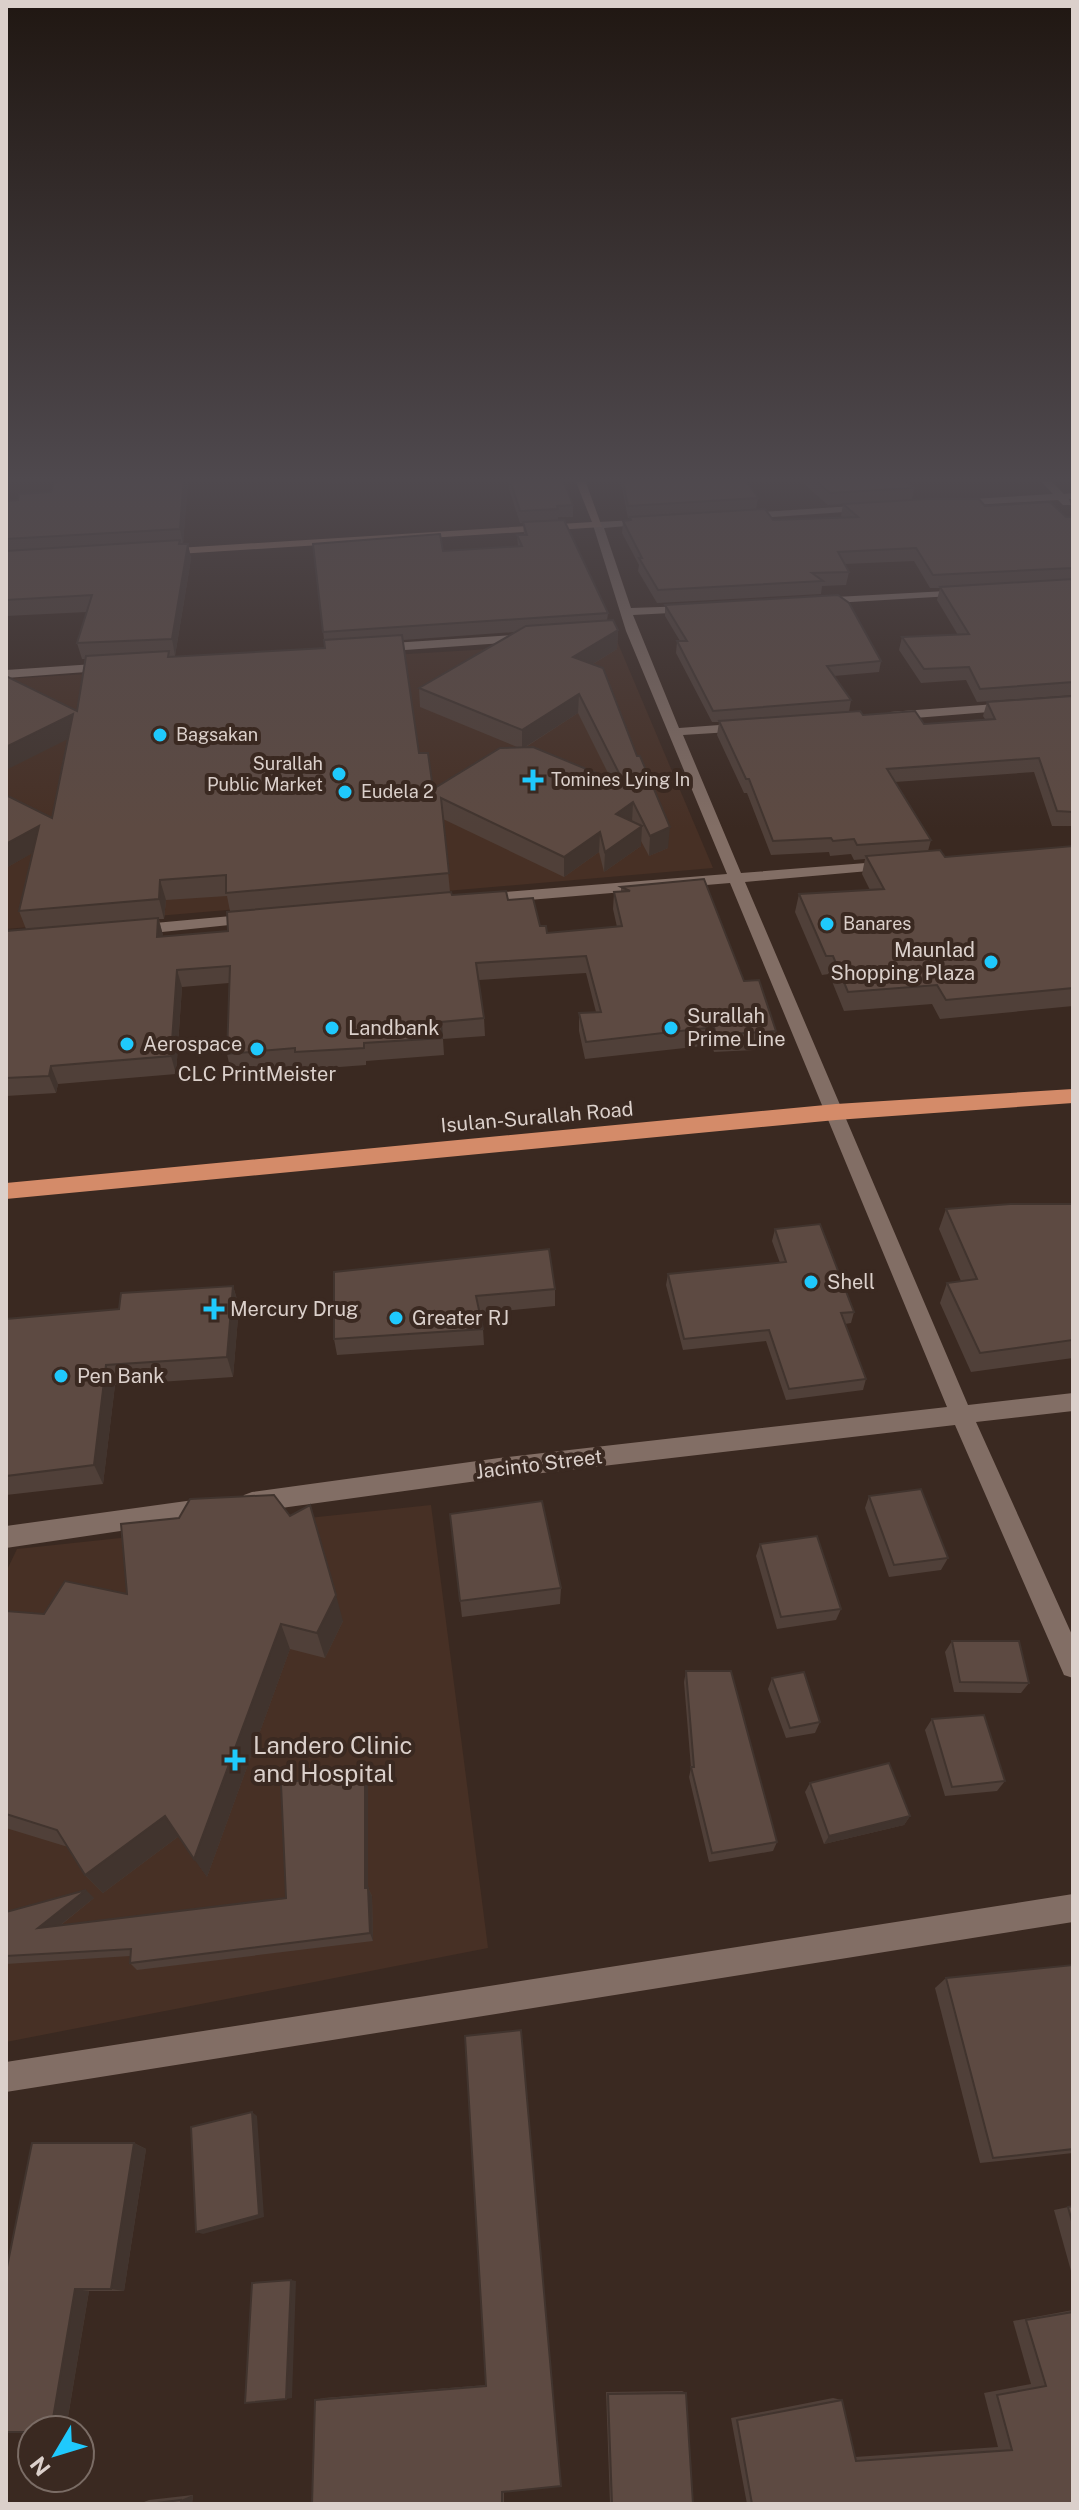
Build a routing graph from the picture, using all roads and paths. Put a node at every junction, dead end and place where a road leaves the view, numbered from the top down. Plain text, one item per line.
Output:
1 (619, 594) edge
2 (944, 594) edge
3 (811, 602) edge
4 (703, 608) edge
5 (625, 612) junction
6 (632, 631) junction
7 (616, 632) edge
8 (538, 637) edge
9 (366, 649) edge
10 (116, 666) edge
11 (6, 674) edge
12 (1025, 706) edge
13 (882, 717) edge
14 (755, 726) edge
15 (675, 732) junction
16 (905, 864) edge
17 (736, 876) junction
18 (466, 900) edge
19 (276, 917) edge
20 (117, 932) edge
21 (1073, 1096) edge
22 (836, 1112) junction
23 (6, 1191) edge
24 (1073, 1402) edge
25 (961, 1414) junction
26 (6, 1537) edge
27 (1073, 1666) edge
28 (1073, 1908) edge
29 (6, 2077) edge

1 - 5 street
2 - 3 street
4 - 5 street
5 - 6 street
6 - 7 street
6 - 15 street
8 - 9 street
10 - 11 street
12 - 13 street
14 - 15 street
15 - 17 street
16 - 17 street
17 - 18 street
17 - 22 street
19 - 20 street
21 - 22 highway, Isulan-Surallah Road
22 - 23 highway, Isulan-Surallah Road
22 - 25 street
24 - 25 street, Jacinto Street
25 - 26 street, Jacinto Street
25 - 27 street
28 - 29 street

